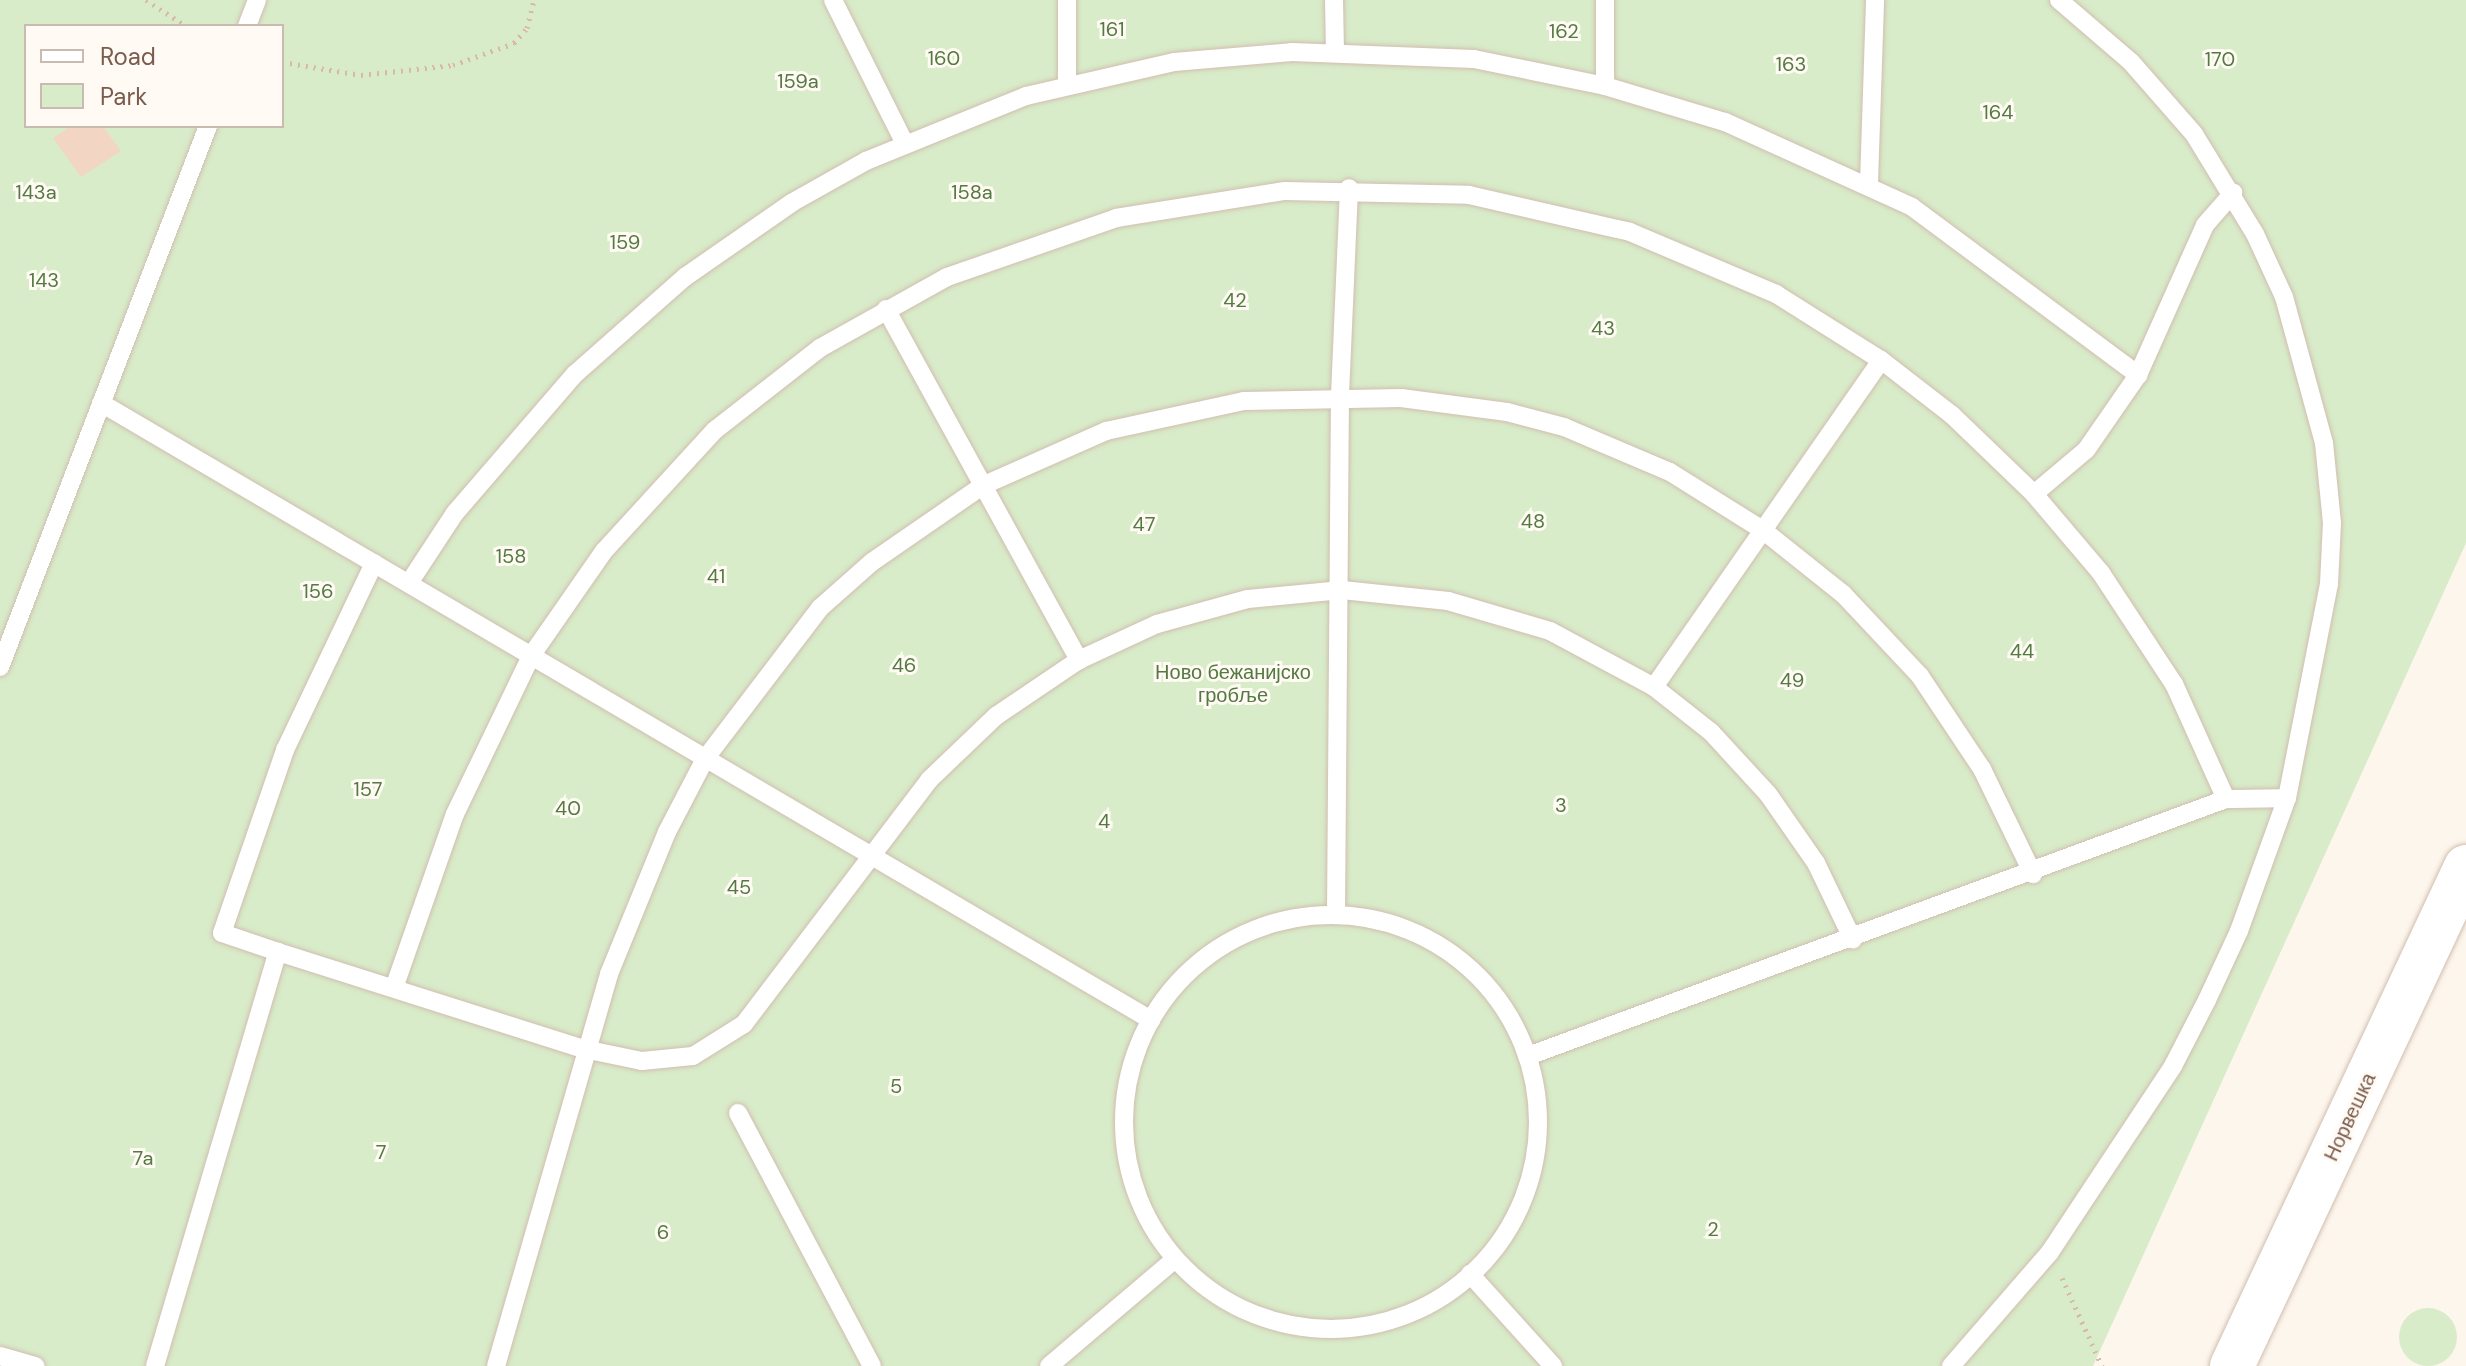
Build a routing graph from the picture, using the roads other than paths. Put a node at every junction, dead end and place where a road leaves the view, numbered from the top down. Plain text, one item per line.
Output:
1 (257, 0) edge
2 (833, 0) edge
3 (1067, 0) edge
4 (1334, 0) edge
5 (1605, 0) edge
6 (1875, 0) edge
7 (2069, 3) edge
8 (248, 24) edge
9 (1335, 51) junction
10 (1067, 85) junction
11 (1605, 86) junction
12 (207, 128) edge
13 (905, 144) junction
14 (1869, 183) junction
15 (1349, 188) junction
16 (2233, 193) junction
17 (886, 309) junction
18 (1881, 360) junction
19 (2138, 375) junction
20 (1340, 395) junction
21 (101, 403) junction
22 (982, 486) junction
23 (2034, 494) junction
24 (1764, 531) junction
25 (374, 563) junction
26 (409, 583) junction
27 (1342, 590) junction
28 (4, 646) edge
29 (531, 656) junction
30 (1079, 660) junction
31 (0, 667) edge
32 (1654, 687) junction
33 (705, 759) junction
34 (2287, 798) junction
35 (2226, 799) junction
36 (871, 855) junction
37 (2466, 867) edge
38 (2033, 874) junction
39 (1336, 915) junction
40 (1853, 940) junction
41 (278, 952) junction
42 (394, 988) junction
43 (1151, 1020) junction
44 (584, 1049) junction
45 (1528, 1056) junction
46 (738, 1113) dead end
47 (1175, 1259) junction
48 (1470, 1274) junction
49 (0, 1356) edge
50 (36, 1366) edge
51 (155, 1366) edge
52 (496, 1366) edge
53 (872, 1366) edge
54 (1049, 1366) edge
55 (1553, 1366) edge
56 (1951, 1366) edge
57 (2232, 1366) edge

1 - 8 lane
2 - 13 lane
3 - 10 lane
4 - 9 lane
5 - 11 lane
6 - 14 lane
7 - 16 lane
9 - 10 lane
9 - 11 lane
10 - 13 lane
11 - 14 lane
12 - 21 lane
13 - 26 lane
14 - 19 lane
15 - 17 lane
15 - 18 lane
15 - 20 lane
16 - 19 lane
16 - 34 lane
17 - 22 lane
17 - 29 lane
18 - 23 lane
18 - 24 lane
19 - 23 lane
20 - 22 lane
20 - 24 lane
20 - 27 lane
21 - 25 lane
21 - 28 lane
22 - 30 lane
22 - 33 lane
23 - 35 lane
24 - 32 lane
24 - 38 lane
25 - 26 lane
25 - 41 lane
26 - 29 lane
27 - 30 lane
27 - 32 lane
27 - 39 lane
28 - 31 lane
29 - 33 lane
29 - 42 lane
30 - 36 lane
32 - 40 lane
33 - 36 lane
33 - 44 lane
34 - 35 lane
34 - 56 lane
35 - 38 lane
36 - 43 lane
36 - 44 lane
37 - 57 main road, Норвешка
38 - 40 lane
39 - 43 lane
39 - 45 lane
40 - 45 lane
41 - 42 lane
41 - 51 lane
42 - 44 lane
43 - 47 lane
44 - 52 lane
45 - 48 lane
46 - 53 lane
47 - 48 lane
47 - 54 lane
48 - 55 lane
49 - 50 lane

